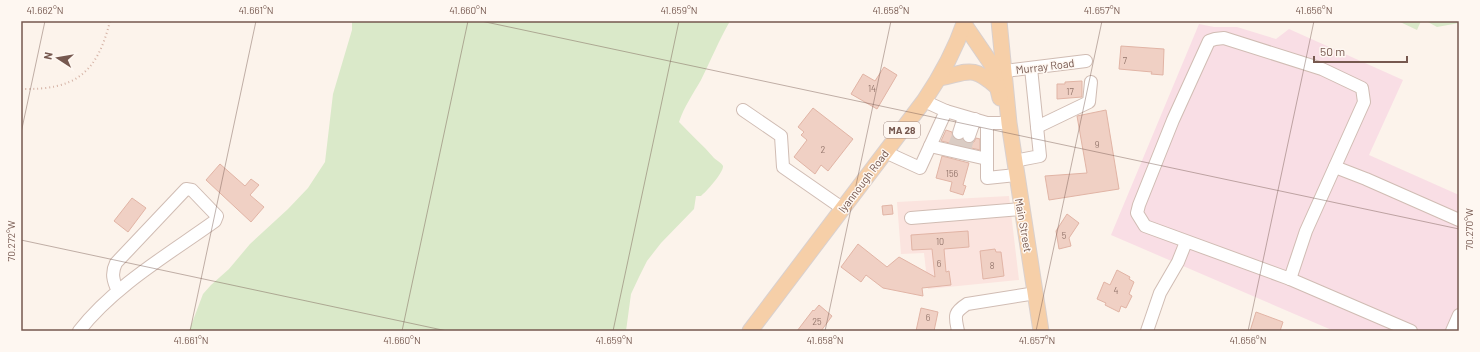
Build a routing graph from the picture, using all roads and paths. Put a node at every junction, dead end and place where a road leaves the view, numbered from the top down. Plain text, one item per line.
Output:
1 (110, 21) edge
2 (1000, 21) edge
3 (964, 22) edge
4 (1086, 61) dead end
5 (1031, 68) junction
6 (1005, 71) junction
7 (940, 78) junction
8 (1091, 82) dead end
9 (996, 86) junction
10 (21, 90) edge
11 (924, 101) junction
12 (743, 110) dead end
13 (946, 111) junction
14 (970, 118) junction
15 (1008, 121) junction
16 (987, 123) junction
17 (1037, 127) junction
18 (964, 135) tunnel mouth
19 (930, 146) junction
20 (885, 152) junction
21 (987, 159) junction
22 (1335, 167) junction
23 (1015, 168) junction
24 (842, 208) junction
25 (1021, 209) junction
26 (911, 218) dead end
27 (1459, 220) edge
28 (1186, 242) junction
29 (1290, 279) junction
30 (118, 291) junction
31 (1036, 293) junction
32 (1459, 315) edge
33 (78, 331) edge
34 (750, 331) edge
35 (958, 331) edge
36 (1041, 331) edge
37 (1147, 331) edge
38 (1411, 331) edge
39 (1452, 331) edge

1 - 10 path
2 - 6 main road, Main Street
3 - 7 main road, Iyannough Road / MA 28
3 - 9 main road, Main Street
4 - 5 street, Murray Road
5 - 6 street, Murray Road
5 - 17 street
6 - 15 main road, Main Street
7 - 9 main road
7 - 11 main road, Iyannough Road / MA 28
8 - 17 street
9 - 15 main road, Main Street
11 - 13 street
11 - 20 main road, Iyannough Road / MA 28
12 - 24 street
13 - 14 street
13 - 19 street
14 - 16 street
14 - 18 street
15 - 16 street
15 - 23 main road, Main Street
16 - 21 street
17 - 23 street
19 - 20 street
19 - 21 street
20 - 24 main road, Iyannough Road / MA 28
21 - 23 street
22 - 27 street
22 - 28 street
22 - 29 street
23 - 25 main road, Main Street
24 - 34 main road, Iyannough Road / MA 28
25 - 26 street
25 - 31 main road, Main Street
28 - 29 street
28 - 37 street
29 - 38 street
30 - 30 street
30 - 33 street
31 - 35 street
31 - 36 main road, Main Street
32 - 39 street

